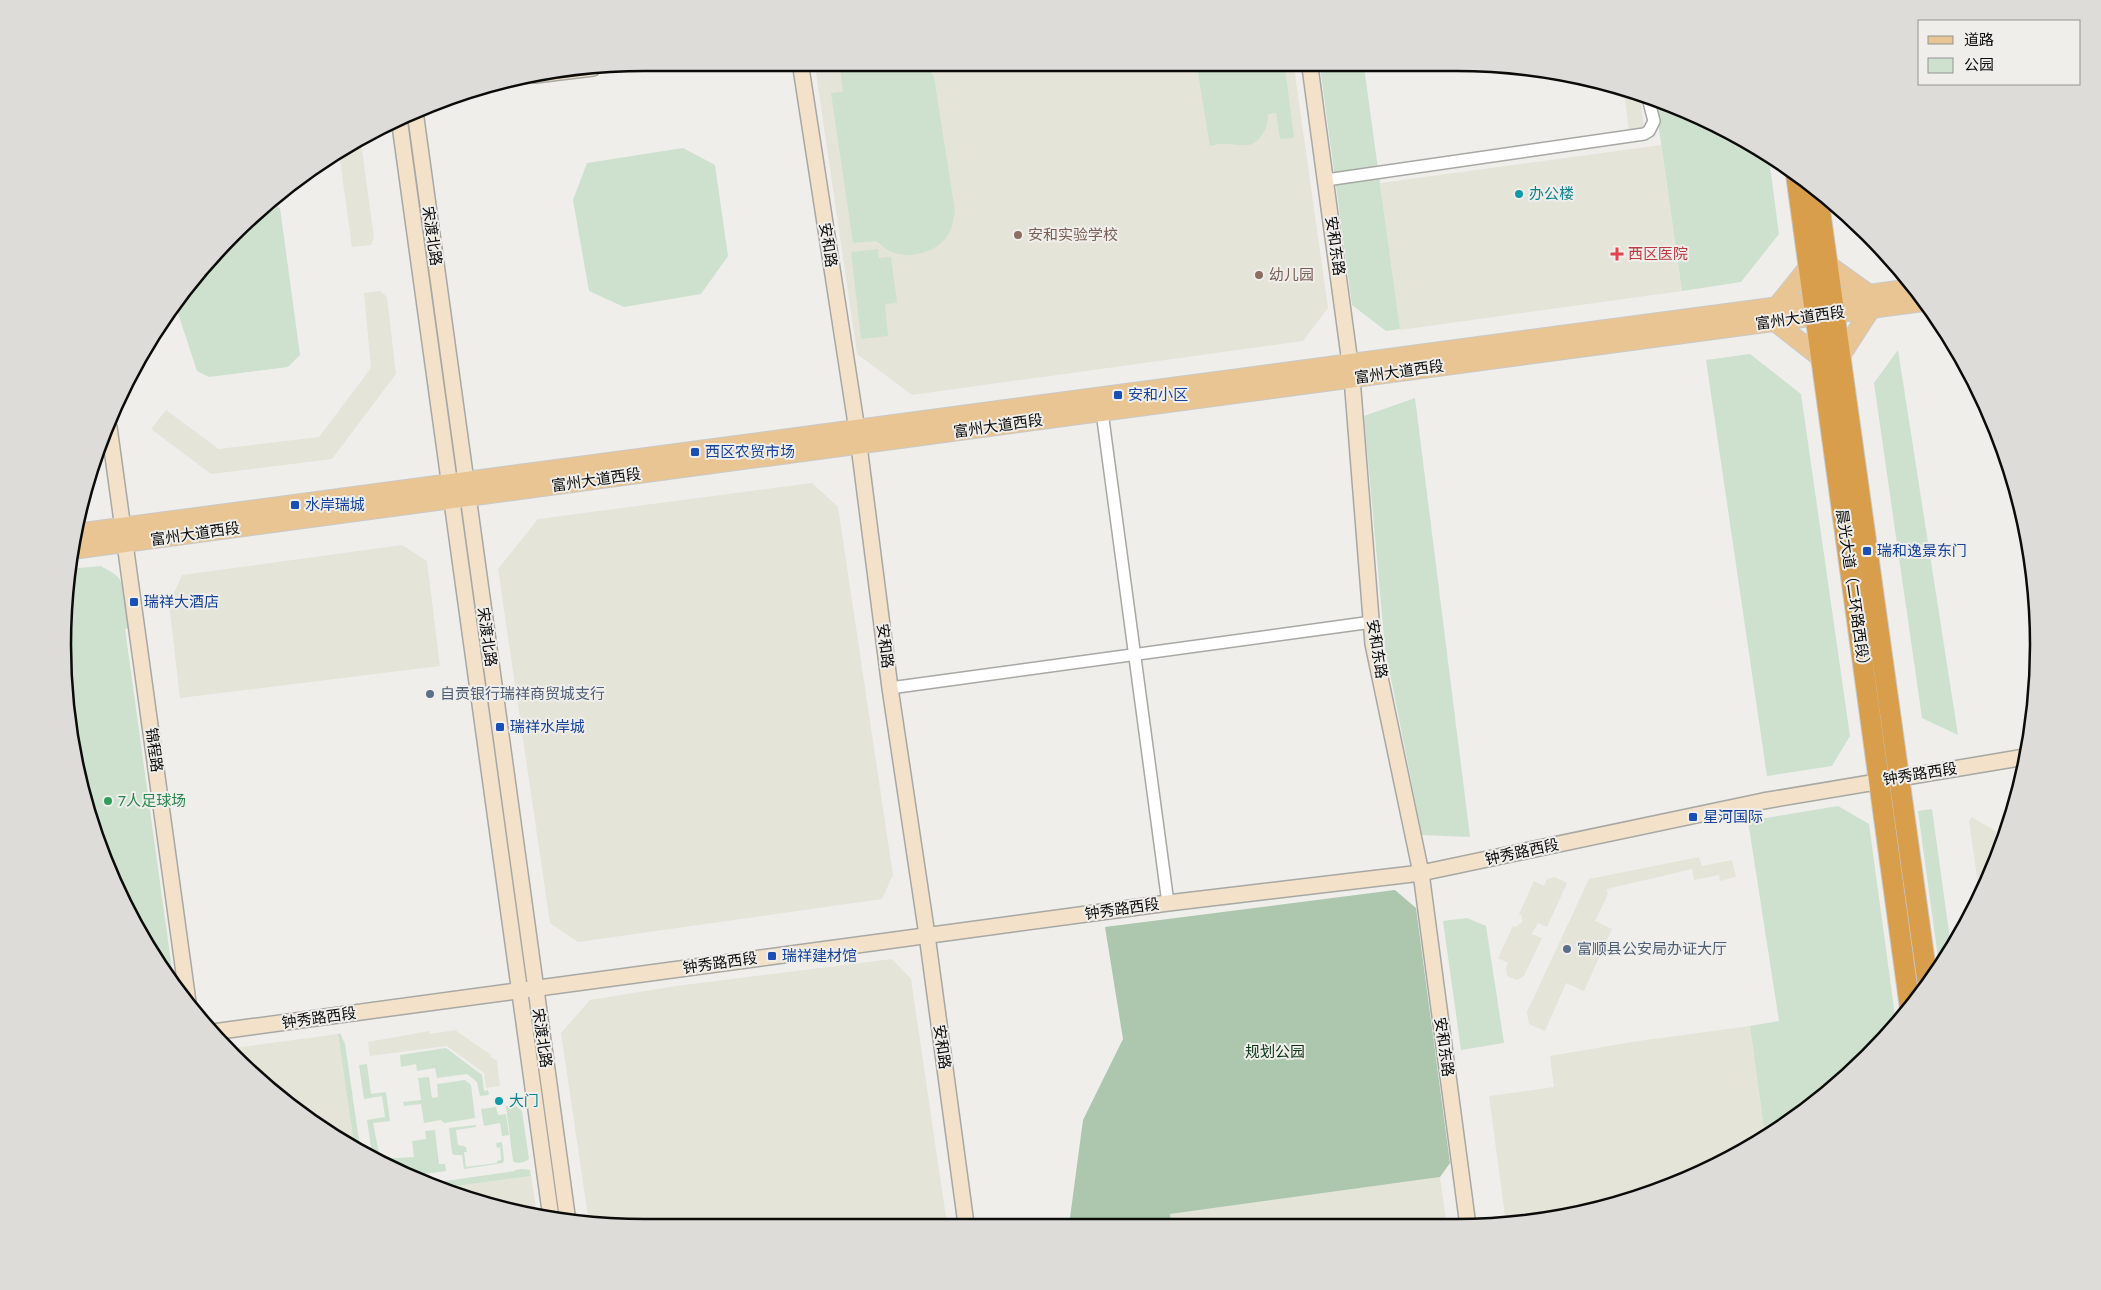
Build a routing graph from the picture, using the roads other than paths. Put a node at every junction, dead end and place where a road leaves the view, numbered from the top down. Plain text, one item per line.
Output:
1 (801, 71) edge
2 (1310, 71) edge
3 (1650, 106) edge
4 (416, 119) edge
5 (400, 126) edge
6 (1326, 180) junction
7 (1799, 185) edge
8 (1817, 200) edge
9 (1818, 265) junction
10 (1906, 290) edge
11 (1870, 301) junction
12 (1915, 302) edge
13 (1824, 307) junction
14 (1776, 314) junction
15 (1831, 357) junction
16 (1351, 371) junction
17 (1102, 412) junction
18 (858, 437) junction
19 (110, 438) edge
20 (459, 491) junction
21 (82, 534) edge
22 (124, 536) junction
23 (80, 548) edge
24 (1372, 622) junction
25 (1135, 654) junction
26 (890, 688) junction
27 (2019, 758) edge
28 (1899, 777) junction
29 (1879, 781) junction
30 (1422, 873) junction
31 (1168, 903) junction
32 (927, 935) junction
33 (1926, 973) edge
34 (535, 988) junction
35 (186, 989) edge
36 (520, 990) junction
37 (1909, 997) edge
38 (221, 1031) edge
39 (550, 1211) edge
40 (567, 1213) edge
41 (965, 1219) edge
42 (1467, 1219) edge

1 - 18 street, 安和路
2 - 6 street, 安和东路
3 - 6 street
4 - 20 street, 宋渡北路
5 - 20 street, 宋渡北路
6 - 16 street, 安和东路
7 - 9 highway, 晨光大道（二环路西段）
8 - 9 highway, 晨光大道（二环路西段）
9 - 11 main road
9 - 13 highway, 晨光大道（二环路西段）
9 - 14 main road
10 - 11 main road, 富州大道西段
11 - 12 main road, 富州大道西段
11 - 13 main road, 富州大道西段
11 - 15 main road
13 - 14 main road, 富州大道西段
13 - 15 highway, 晨光大道（二环路西段）
14 - 15 main road
14 - 16 main road, 富州大道西段
15 - 28 highway, 晨光大道（二环路西段）
15 - 29 highway, 晨光大道（二环路西段）
16 - 17 main road, 富州大道西段
16 - 18 main road, 富州大道西段
16 - 24 street, 安和东路
17 - 18 main road, 富州大道西段
17 - 25 street
18 - 20 main road, 富州大道西段
18 - 26 street, 安和路
19 - 22 street, 锦程路
20 - 22 main road, 富州大道西段
20 - 34 street, 宋渡北路
20 - 36 street, 宋渡北路
21 - 22 main road, 富州大道西段
22 - 23 main road, 富州大道西段
22 - 35 street, 锦程路
24 - 25 street
24 - 30 street, 安和东路
25 - 26 street
25 - 31 street
26 - 32 street, 安和路
27 - 28 street, 钟秀路西段
28 - 29 street, 钟秀路西段
28 - 33 highway, 晨光大道（二环路西段）
29 - 30 street, 钟秀路西段
29 - 37 highway, 晨光大道（二环路西段）
30 - 31 street, 钟秀路西段
30 - 42 street, 安和东路
31 - 32 street, 钟秀路西段
32 - 34 street, 钟秀路西段
32 - 41 street, 安和路
34 - 36 street, 钟秀路西段
34 - 40 street, 宋渡北路
36 - 38 street, 钟秀路西段
36 - 39 street, 宋渡北路

